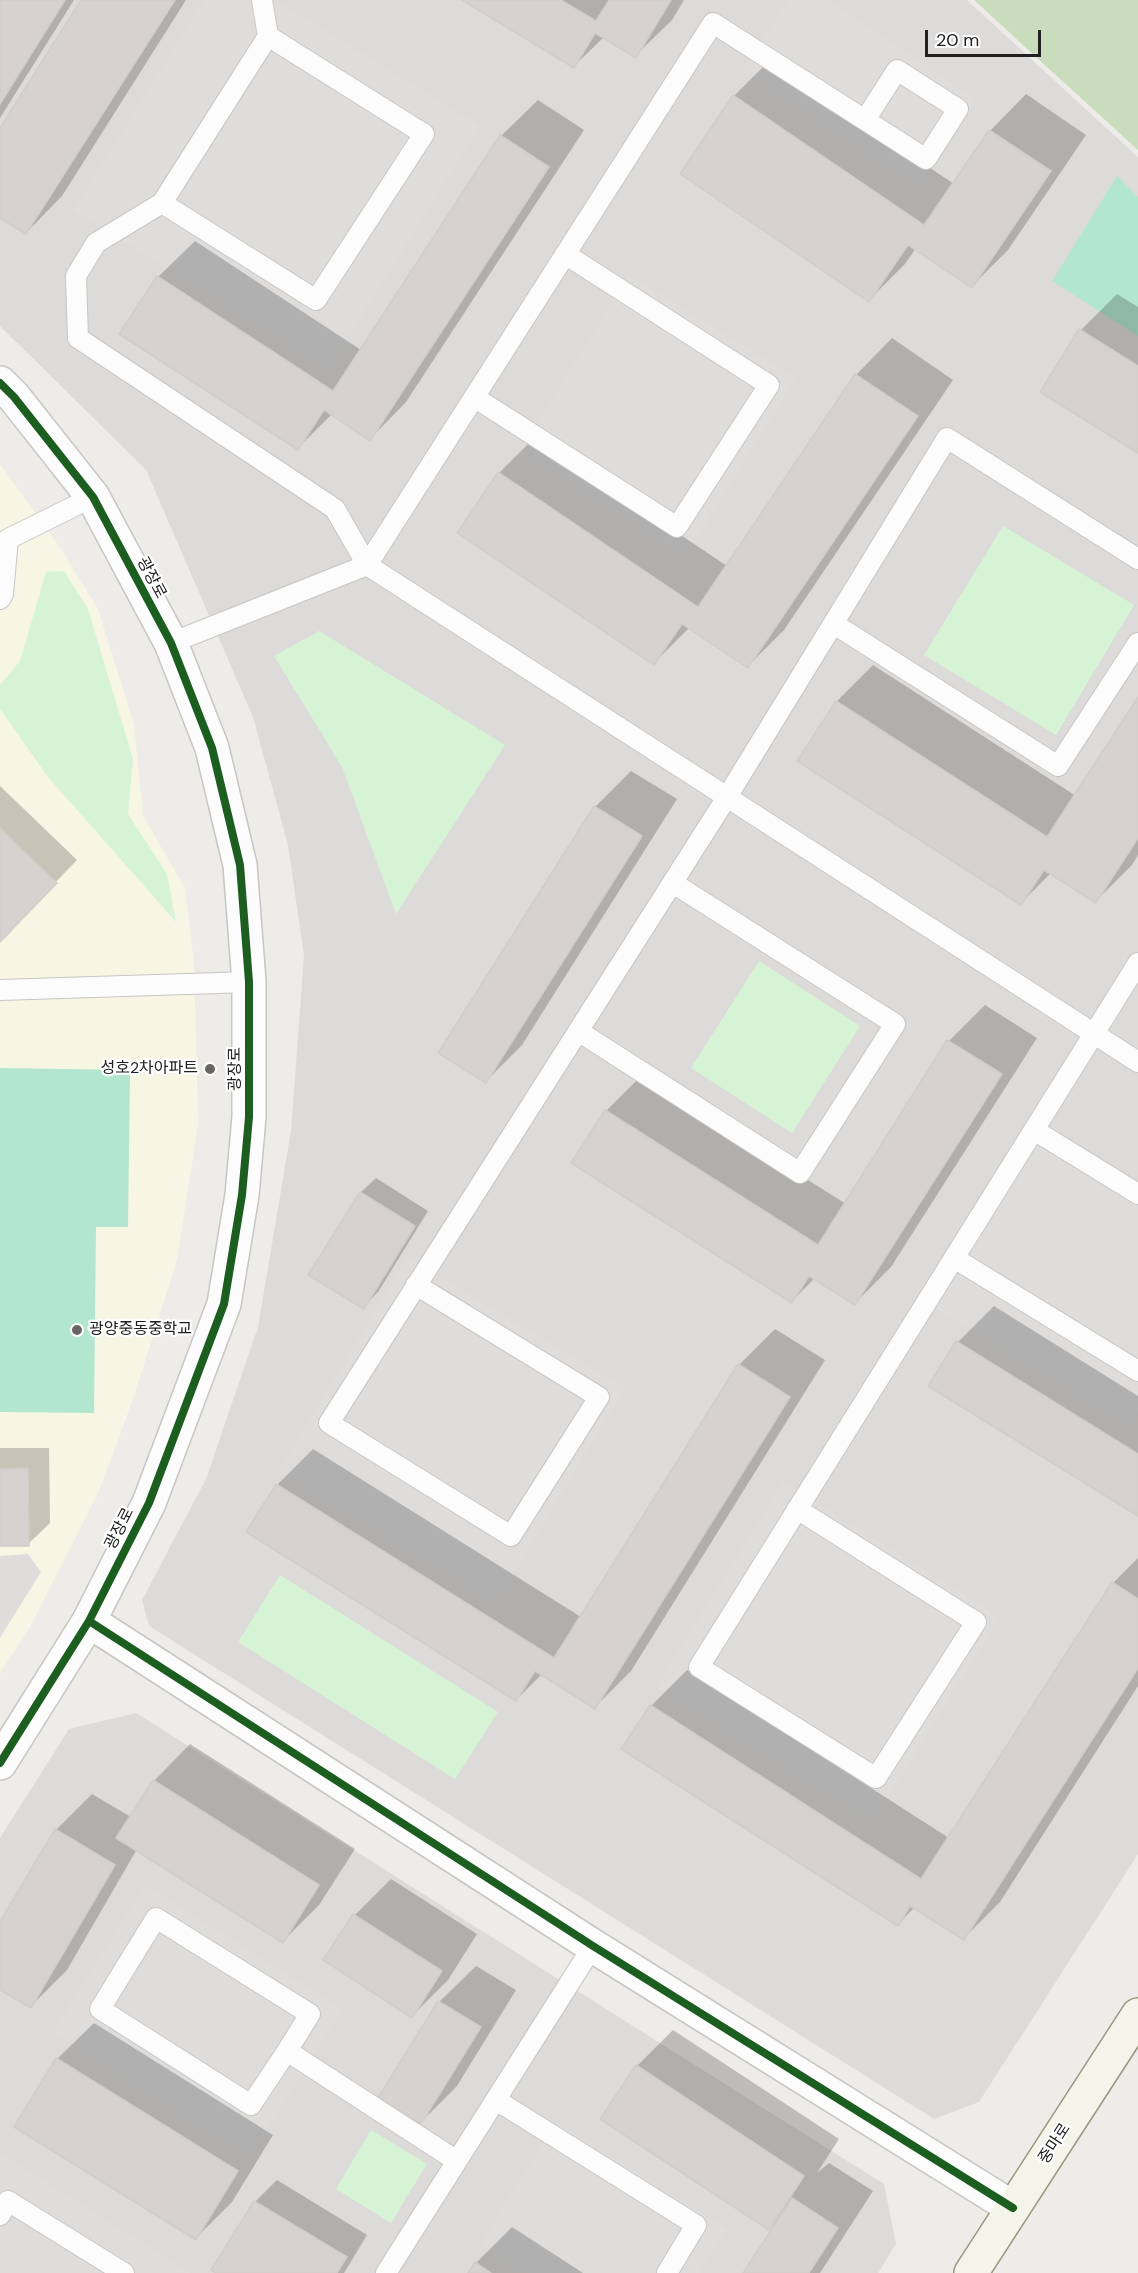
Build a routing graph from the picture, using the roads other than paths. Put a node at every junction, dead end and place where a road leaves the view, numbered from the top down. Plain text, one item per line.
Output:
1 (262, 0) edge
2 (268, 36) junction
3 (865, 120) junction
4 (162, 203) junction
5 (565, 254) junction
6 (0, 383) edge
7 (474, 397) junction
8 (93, 497) junction
9 (1138, 559) edge
10 (367, 565) junction
11 (0, 599) edge
12 (834, 624) junction
13 (171, 643) junction
14 (1138, 643) edge
15 (727, 797) junction
16 (673, 883) junction
17 (1138, 963) edge
18 (249, 982) junction
19 (0, 990) edge
20 (578, 1031) junction
21 (1094, 1034) junction
22 (1138, 1062) edge
23 (1034, 1130) junction
24 (1138, 1194) edge
25 (954, 1258) junction
26 (416, 1285) junction
27 (1138, 1371) edge
28 (797, 1509) junction
29 (89, 1621) junction
30 (0, 1763) edge
31 (593, 1946) junction
32 (1138, 2015) edge
33 (287, 2051) junction
34 (496, 2100) junction
35 (457, 2161) junction
36 (1013, 2208) junction
37 (0, 2215) edge
38 (124, 2273) edge
39 (386, 2273) edge
40 (667, 2273) edge
41 (971, 2273) edge

1 - 2 lane
2 - 4 lane
2 - 4 lane
3 - 3 lane
3 - 5 lane
4 - 10 lane
5 - 7 lane
5 - 7 lane
6 - 8 street, 광장로
7 - 10 lane
8 - 11 lane
8 - 13 street, 광장로
9 - 12 lane
10 - 13 lane
10 - 15 lane
12 - 14 lane
12 - 15 lane
13 - 18 street, 광장로
15 - 16 lane
15 - 21 lane
16 - 20 lane
16 - 20 lane
17 - 21 lane
18 - 19 lane
18 - 29 street, 광장로
20 - 26 lane
21 - 22 lane
21 - 23 lane
23 - 24 lane
23 - 25 lane
25 - 27 lane
25 - 28 lane
26 - 26 lane
28 - 28 lane
29 - 30 street, 광장로
29 - 31 street
31 - 34 lane
31 - 36 street
32 - 36 main road, 중마로
33 - 33 lane
33 - 35 lane
34 - 35 lane
34 - 40 lane
35 - 39 lane
36 - 41 main road, 중마로
37 - 38 lane

